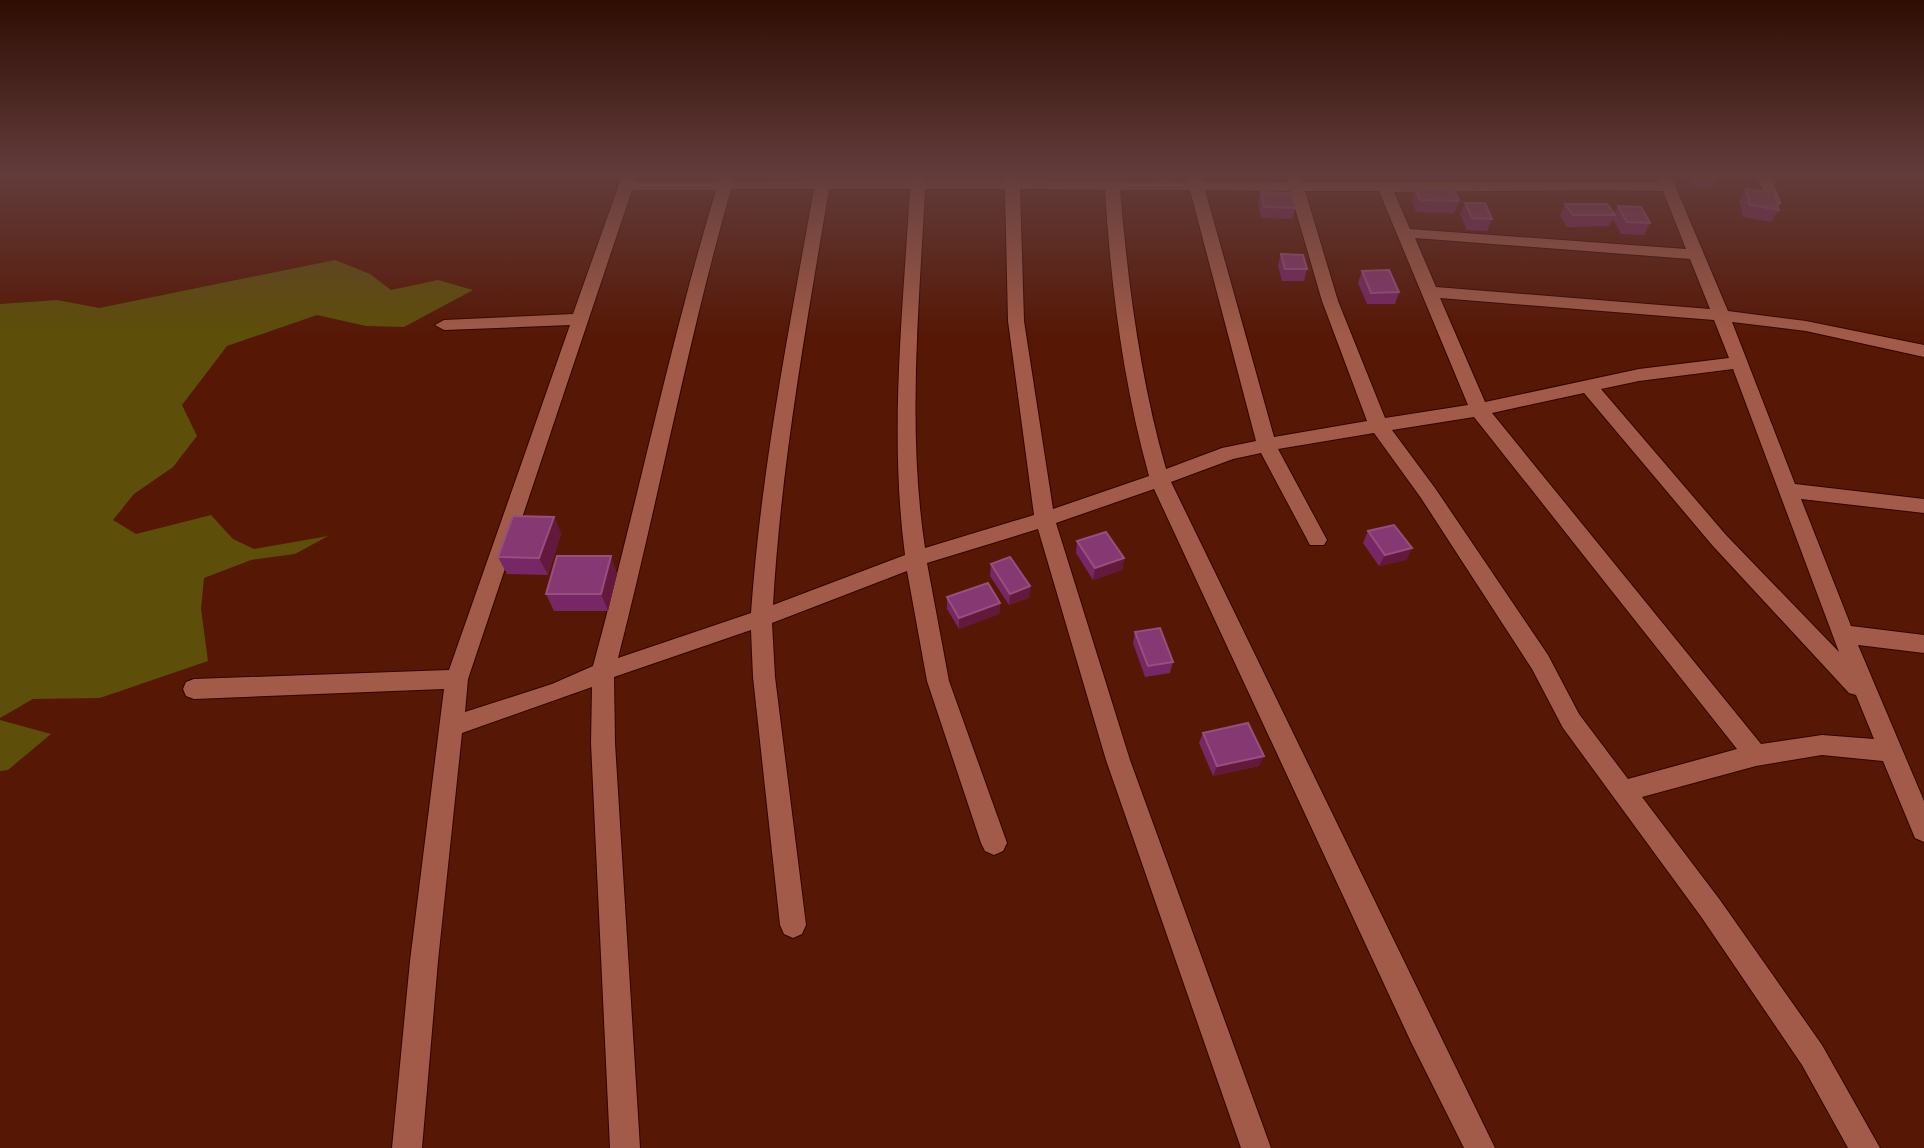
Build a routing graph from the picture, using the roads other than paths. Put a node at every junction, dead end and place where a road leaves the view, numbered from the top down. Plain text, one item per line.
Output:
1 (610, 230) edge
2 (712, 230) edge
3 (814, 230) edge
4 (915, 230) edge
5 (1013, 230) edge
6 (1111, 230) edge
7 (1209, 230) edge
8 (1309, 230) edge
9 (1404, 230) edge
10 (1684, 230) edge
11 (1405, 233) junction
12 (1693, 254) junction
13 (1429, 292) junction
14 (1721, 315) junction
15 (580, 319) junction
16 (444, 325) dead end
17 (1924, 351) edge
18 (1737, 363) junction
19 (1588, 387) junction
20 (1479, 410) junction
21 (1378, 425) junction
22 (1268, 447) junction
23 (1158, 478) junction
24 (1786, 490) junction
25 (1924, 506) edge
26 (1045, 520) junction
27 (1317, 540) dead end
28 (916, 559) junction
29 (761, 618) junction
30 (1844, 634) junction
31 (1924, 644) edge
32 (603, 672) junction
33 (457, 678) junction
34 (194, 689) dead end
35 (1872, 704) junction
36 (451, 727) junction
37 (1892, 751) junction
38 (1756, 755) junction
39 (1624, 791) junction
40 (1922, 822) edge
41 (994, 843) dead end
42 (793, 925) dead end
43 (407, 1148) edge
44 (625, 1148) edge
45 (1256, 1148) edge
46 (1479, 1148) edge
47 (1865, 1148) edge

1 - 15 street
2 - 32 street
3 - 29 street
4 - 28 street
5 - 26 street
6 - 23 street
7 - 22 street
8 - 21 street
9 - 11 street
10 - 12 street
11 - 12 street
11 - 13 street
12 - 14 street
13 - 14 street
13 - 20 street
14 - 17 street
14 - 18 street
15 - 16 street
15 - 33 street
18 - 19 street
18 - 24 street
19 - 20 street
19 - 35 street
20 - 21 street
20 - 38 street
21 - 22 street
21 - 39 street
22 - 23 street
22 - 27 street
23 - 26 street
23 - 46 street
24 - 25 street
24 - 30 street
26 - 28 street
26 - 45 street
28 - 29 street
28 - 41 street
29 - 32 street
29 - 42 street
30 - 31 street
30 - 35 street
32 - 36 street
32 - 44 street
33 - 34 street
33 - 36 street
35 - 37 street
36 - 43 street
37 - 38 street
37 - 40 street
38 - 39 street
39 - 47 street

